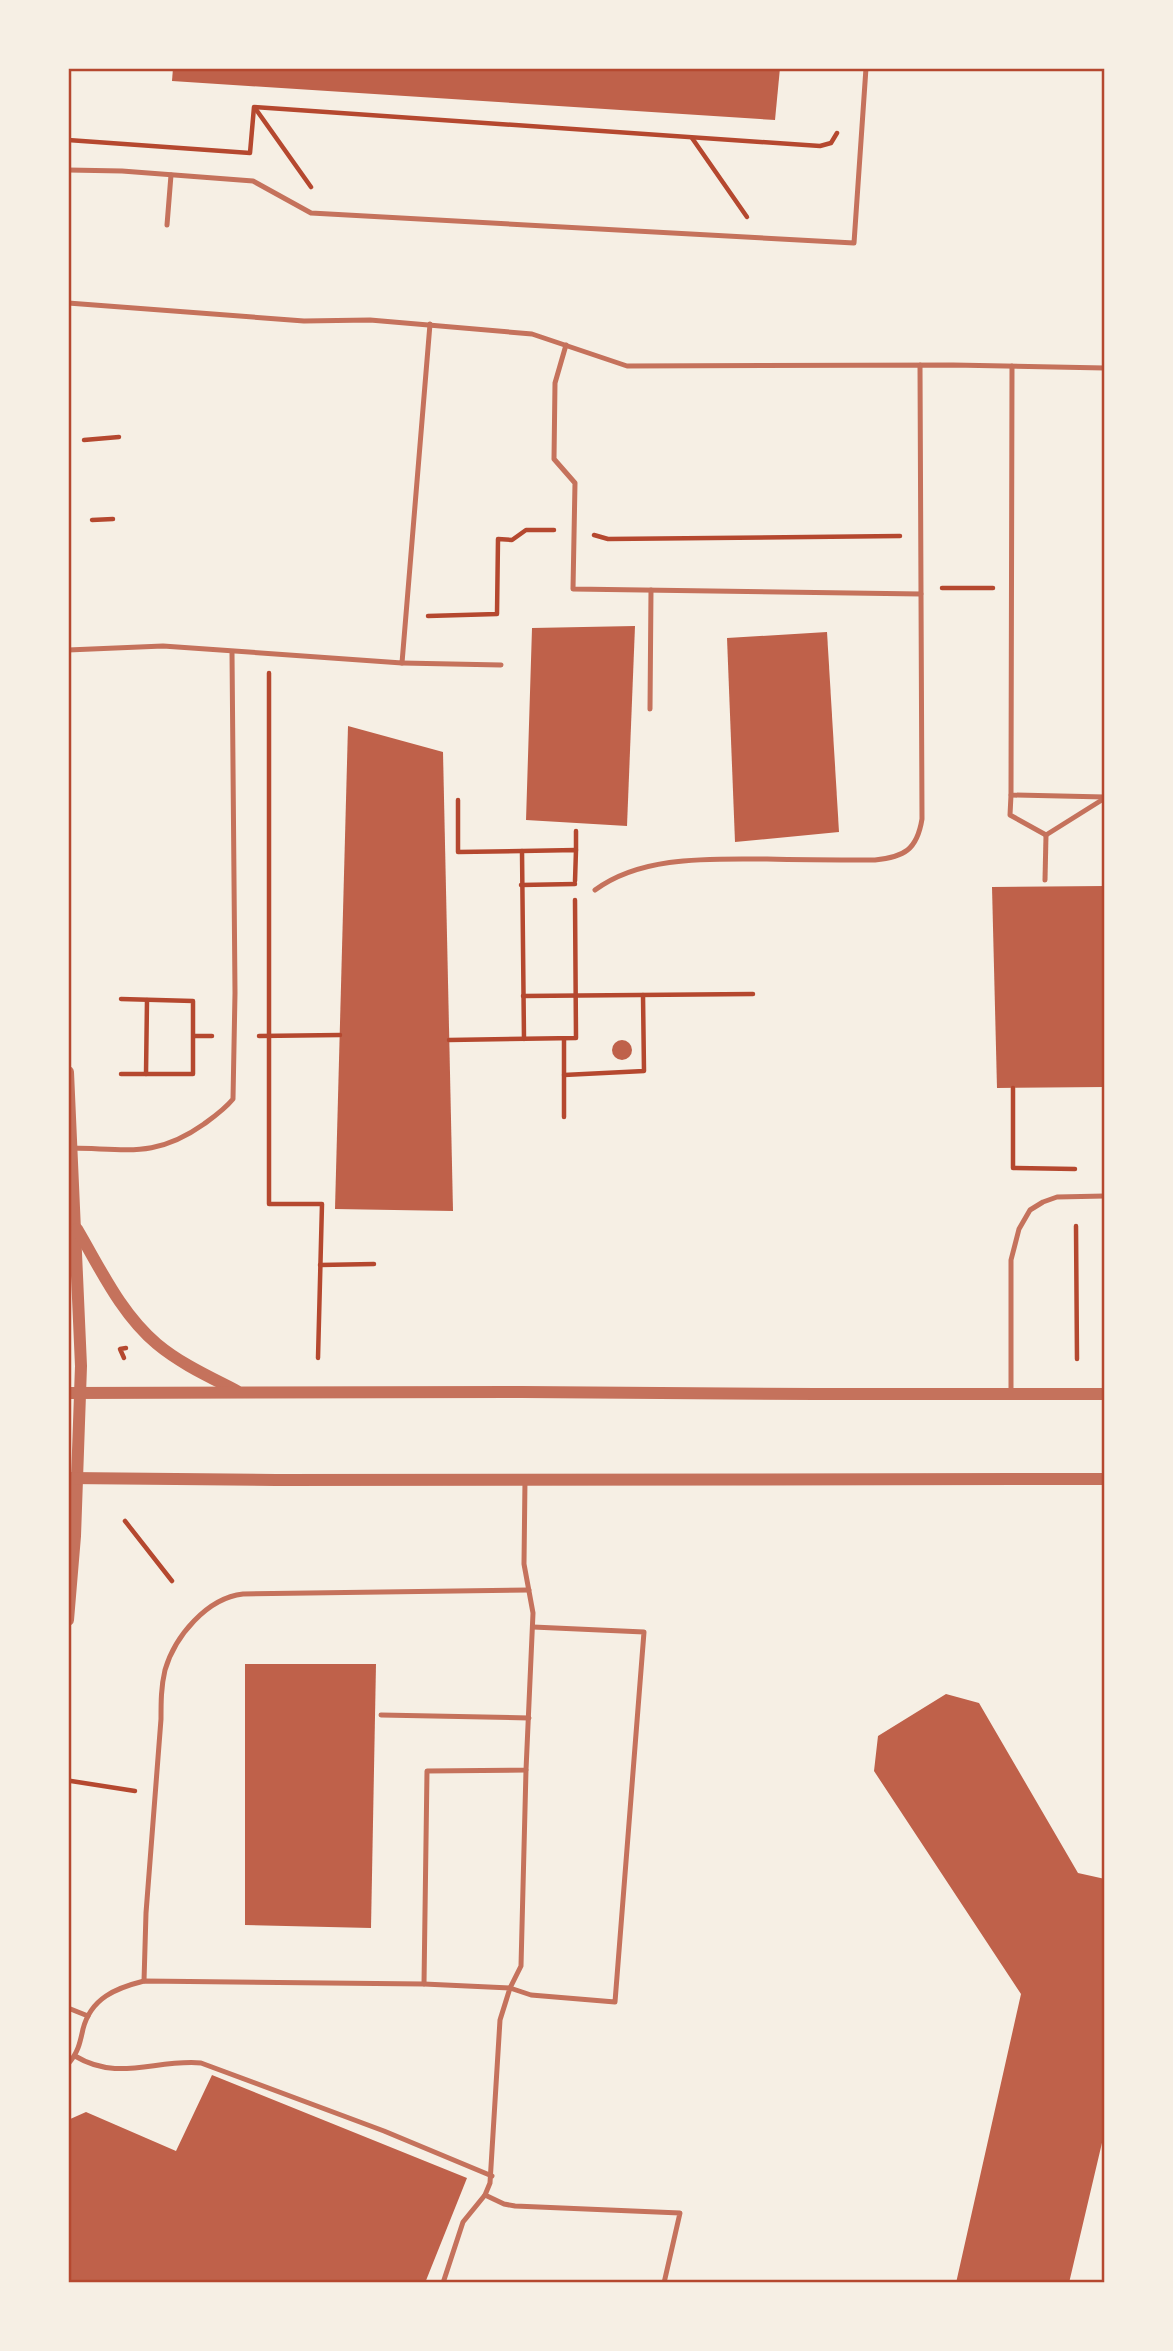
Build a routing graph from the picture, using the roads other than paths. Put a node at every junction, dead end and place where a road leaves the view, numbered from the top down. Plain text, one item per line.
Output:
1 (866, 68) edge
2 (68, 170) edge
3 (171, 175) junction
4 (167, 225) dead end
5 (68, 303) edge
6 (430, 324) junction
7 (566, 345) junction
8 (920, 365) junction
9 (1012, 366) junction
10 (1105, 368) edge
11 (651, 590) junction
12 (921, 594) junction
13 (68, 650) edge
14 (232, 652) junction
15 (402, 663) junction
16 (501, 665) dead end
17 (650, 709) dead end
18 (1010, 795) junction
19 (1105, 797) edge
20 (1046, 835) junction
21 (1045, 880) dead end
22 (595, 890) dead end
23 (68, 1072) edge
24 (72, 1148) junction
25 (1105, 1196) edge
26 (75, 1225) junction
27 (74, 1393) edge
28 (240, 1393) junction
29 (1011, 1394) junction
30 (1105, 1394) edge
31 (72, 1478) edge
32 (1105, 1479) edge
33 (525, 1480) junction
34 (529, 1590) junction
35 (68, 1620) edge
36 (533, 1627) junction
37 (381, 1715) dead end
38 (529, 1718) junction
39 (526, 1770) junction
40 (144, 1981) junction
41 (424, 1984) junction
42 (510, 1989) junction
43 (68, 2008) edge
44 (88, 2016) junction
45 (75, 2056) junction
46 (68, 2064) edge
47 (492, 2176) junction
48 (485, 2195) junction
49 (443, 2283) edge
50 (664, 2283) edge

1 - 3 lane
2 - 3 lane
3 - 4 lane
5 - 6 lane
6 - 7 lane
6 - 15 lane
7 - 8 lane
7 - 11 lane
8 - 9 lane
8 - 12 lane
9 - 10 lane
9 - 18 lane
11 - 12 lane
11 - 17 lane
12 - 22 lane
13 - 14 lane
14 - 15 lane
14 - 24 lane
15 - 16 lane
18 - 19 lane
18 - 20 lane
19 - 20 lane
20 - 21 lane
23 - 24 street
24 - 26 street
25 - 29 lane
26 - 27 street
26 - 28 street
27 - 28 street
27 - 31 street
28 - 29 street
29 - 30 street
31 - 33 street
31 - 35 street
32 - 33 street
33 - 34 lane
34 - 36 lane
34 - 40 lane
36 - 38 lane
36 - 42 lane
37 - 38 lane
38 - 39 lane
39 - 41 lane
39 - 42 lane
40 - 41 lane
40 - 44 lane
41 - 42 lane
42 - 47 lane
43 - 44 lane
44 - 45 lane
45 - 46 lane
45 - 47 lane
47 - 48 lane
48 - 49 lane
48 - 50 lane

